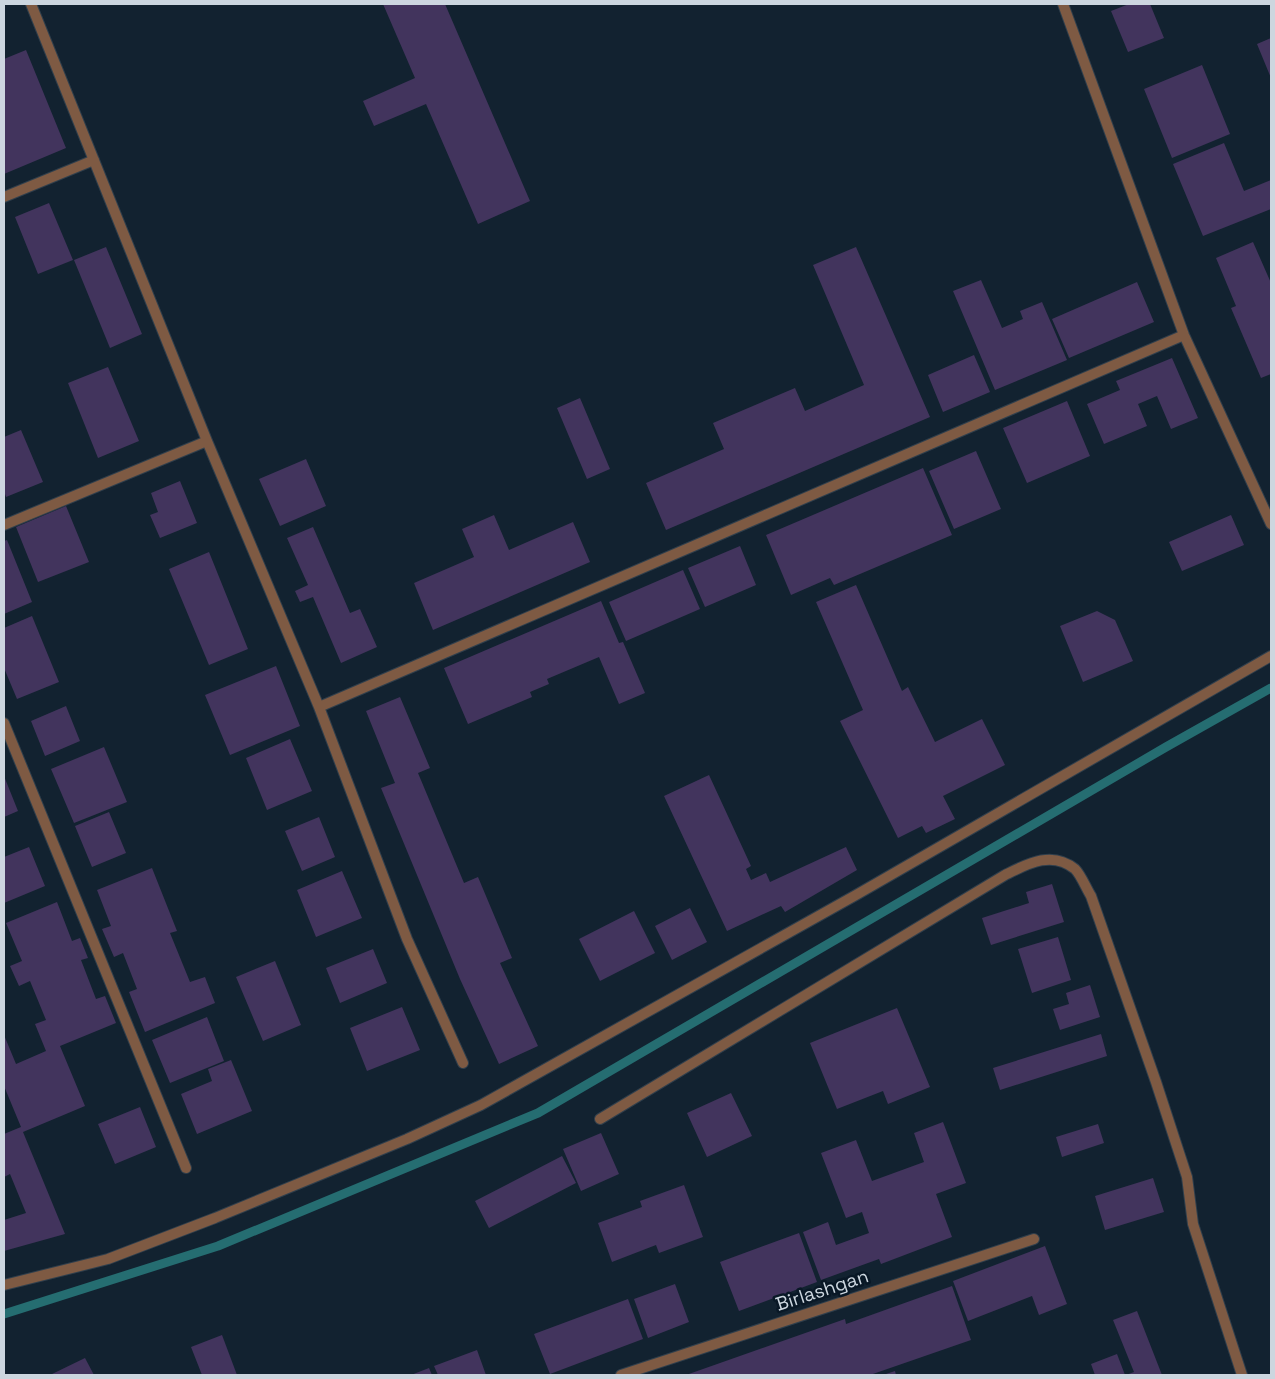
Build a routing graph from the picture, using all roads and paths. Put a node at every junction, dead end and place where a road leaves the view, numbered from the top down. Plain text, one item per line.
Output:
1 (31, 4) edge
2 (1063, 4) edge
3 (94, 160) junction
4 (4, 196) edge
5 (1184, 335) junction
6 (208, 441) junction
7 (1271, 524) edge
8 (4, 525) edge
9 (1271, 656) edge
10 (319, 707) junction
11 (4, 723) edge
12 (463, 1063) dead end
13 (600, 1119) dead end
14 (186, 1168) dead end
15 (1034, 1239) dead end
16 (4, 1286) edge
17 (621, 1375) edge
18 (1242, 1375) edge

1 - 3 street
2 - 5 street
3 - 4 street
3 - 6 street
5 - 7 street
5 - 10 street
6 - 8 street
6 - 10 street
9 - 16 street
10 - 12 street
11 - 14 street
13 - 18 street
15 - 17 street, Birlashgan

